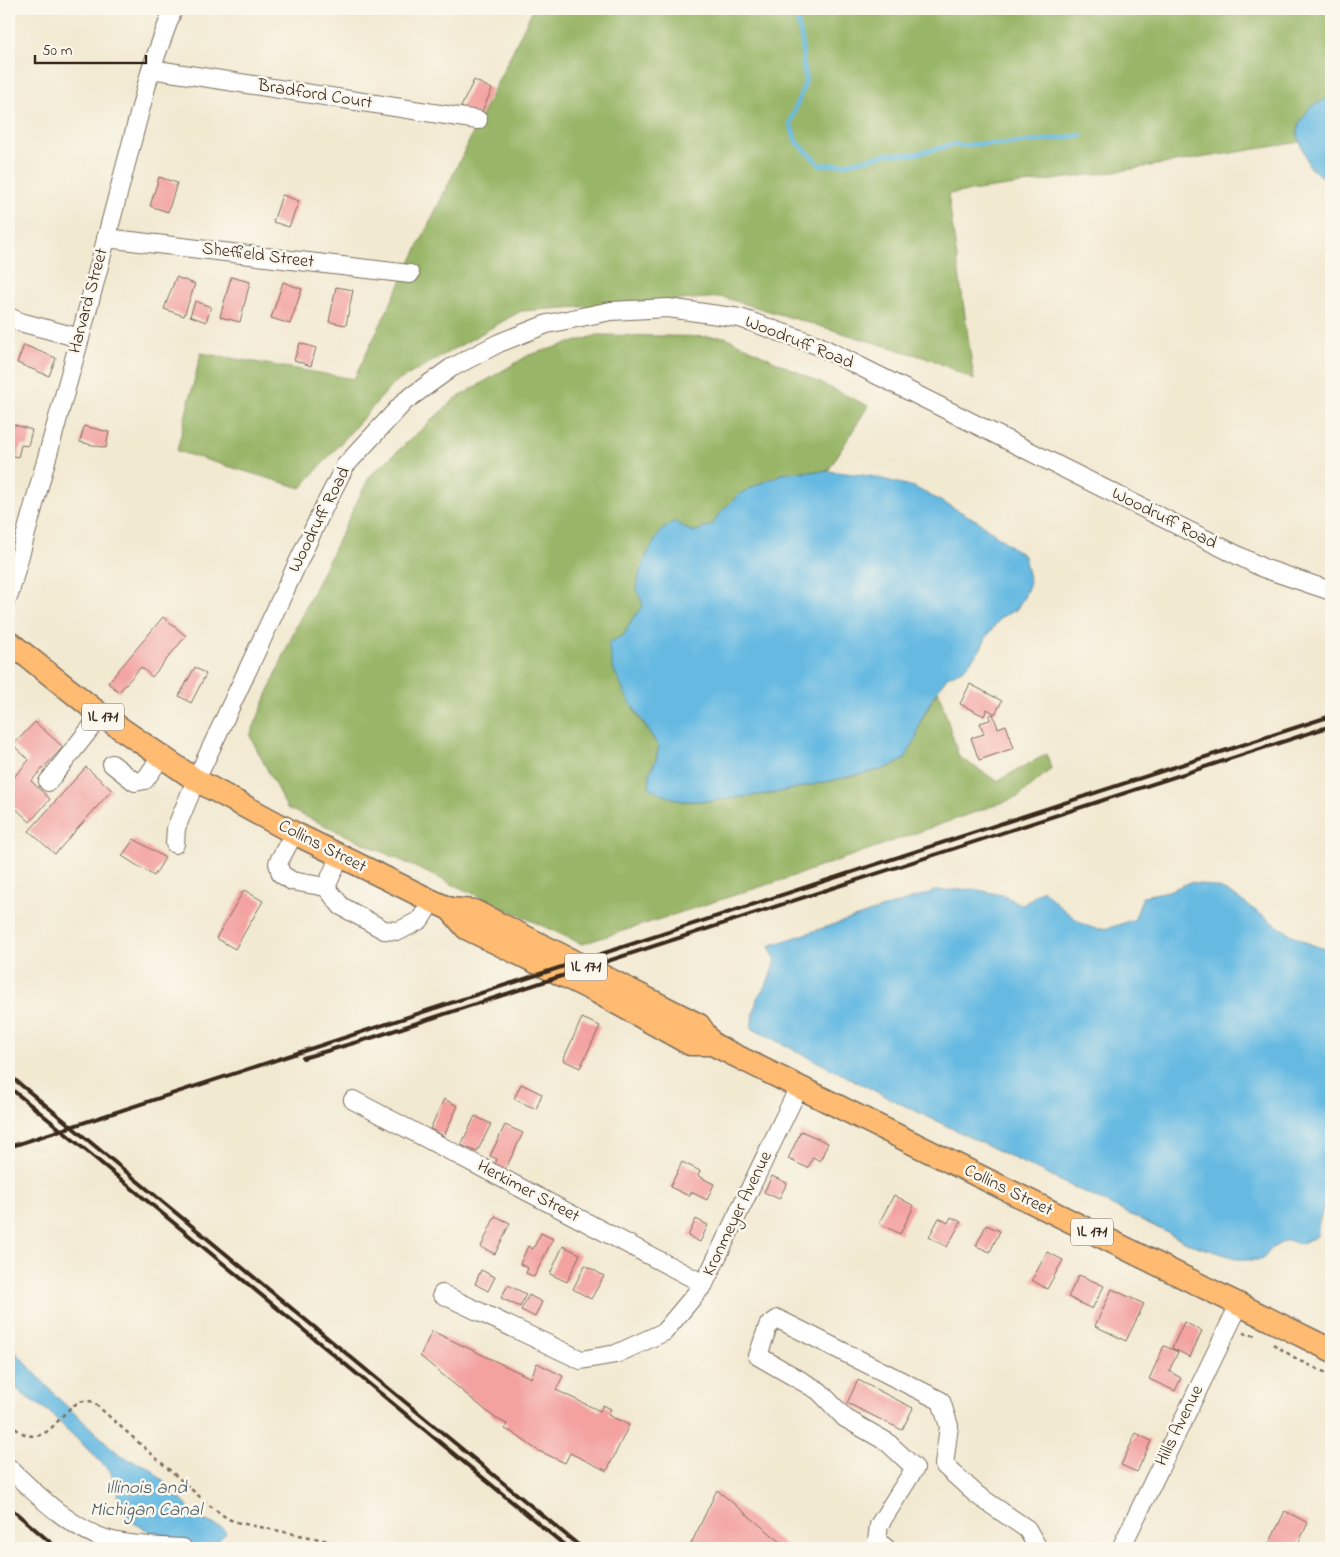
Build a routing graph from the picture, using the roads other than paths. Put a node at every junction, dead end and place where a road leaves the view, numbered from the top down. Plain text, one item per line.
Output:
1 (172, 9) edge
2 (151, 69) junction
3 (478, 120) dead end
4 (106, 238) junction
5 (410, 274) dead end
6 (9, 317) edge
7 (80, 338) junction
8 (1331, 591) edge
9 (9, 594) edge
10 (9, 642) edge
11 (101, 715) junction
12 (161, 757) junction
13 (112, 764) dead end
14 (196, 780) junction
15 (48, 782) dead end
16 (294, 833) junction
17 (175, 844) dead end
18 (340, 856) junction
19 (326, 886) junction
20 (441, 905) junction
21 (799, 1087) junction
22 (353, 1100) dead end
23 (704, 1284) junction
24 (442, 1294) dead end
25 (1239, 1304) junction
26 (1331, 1350) edge
27 (944, 1465) junction
28 (9, 1468) edge
29 (916, 1468) junction
30 (183, 1548) edge
31 (886, 1548) edge
32 (1038, 1548) edge
33 (1121, 1548) edge

1 - 2 street, Harvard Street
2 - 3 street, Bradford Court
2 - 4 street, Harvard Street
4 - 5 street, Sheffield Street
4 - 7 street, Harvard Street
6 - 7 street
7 - 9 street, Harvard Street
8 - 14 street, Woodruff Road
10 - 11 main road, IL 171
11 - 12 main road, IL 171
11 - 15 street
12 - 13 street
12 - 14 main road, IL 171
14 - 16 main road, Collins Street / IL 171
14 - 17 street, Woodruff Road
16 - 18 main road, Collins Street / IL 171
16 - 19 street
18 - 19 street
18 - 20 main road, Collins Street / IL 171
19 - 20 street
20 - 21 main road, Collins Street / IL 171
21 - 23 street, Kronmeyer Avenue
21 - 25 main road, Collins Street / IL 171
22 - 23 street, Herkimer Street
23 - 24 street, Kronmeyer Avenue
25 - 26 main road, Collins Street / IL 171
25 - 33 street, Hills Avenue
27 - 29 street
27 - 29 street
27 - 32 street
28 - 30 street
29 - 31 street

